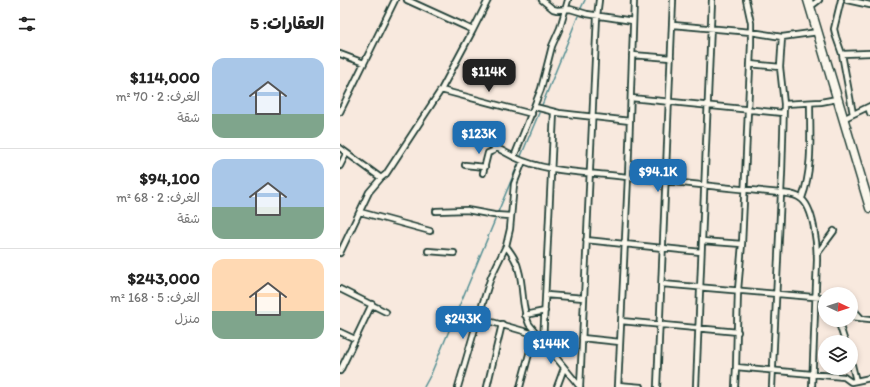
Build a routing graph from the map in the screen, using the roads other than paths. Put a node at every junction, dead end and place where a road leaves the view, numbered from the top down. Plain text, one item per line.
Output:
1 (395, 0) edge
2 (407, 0) edge
3 (488, 0) edge
4 (542, 0) edge
5 (568, 0) edge
6 (599, 0) edge
7 (634, 0) edge
8 (673, 0) edge
9 (712, 0) edge
10 (746, 0) edge
11 (819, 0) edge
12 (841, 0) edge
13 (847, 0) edge
14 (809, 3) edge
15 (870, 5) edge
16 (566, 9) junction
17 (597, 16) junction
18 (633, 21) junction
19 (673, 25) junction
20 (711, 28) junction
21 (473, 30) junction
22 (751, 32) junction
23 (818, 32) junction
24 (782, 37) junction
25 (870, 53) edge
26 (340, 54) edge
27 (842, 54) junction
28 (632, 56) junction
29 (671, 58) junction
30 (364, 64) junction
31 (750, 64) junction
32 (780, 67) junction
33 (441, 90) junction
34 (631, 98) junction
35 (837, 99) junction
36 (669, 102) junction
37 (810, 103) junction
38 (784, 104) junction
39 (708, 105) junction
40 (869, 106) edge
41 (535, 107) junction
42 (748, 111) junction
43 (340, 112) edge
44 (554, 112) junction
45 (870, 112) edge
46 (784, 113) junction
47 (532, 114) junction
48 (853, 114) junction
49 (592, 116) junction
50 (843, 119) junction
51 (630, 121) junction
52 (469, 132) dead end
53 (340, 148) edge
54 (495, 148) junction
55 (346, 154) junction
56 (514, 157) junction
57 (523, 162) junction
58 (465, 165) dead end
59 (340, 166) edge
60 (485, 167) junction
61 (551, 168) junction
62 (483, 173) dead end
63 (590, 173) junction
64 (628, 177) junction
65 (382, 178) junction
66 (667, 182) junction
67 (704, 185) junction
68 (744, 189) junction
69 (782, 193) junction
70 (802, 198) junction
71 (870, 208) edge
72 (436, 211) dead end
73 (360, 212) junction
74 (511, 216) junction
75 (430, 231) dead end
76 (834, 231) dead end
77 (586, 240) junction
78 (702, 242) junction
79 (625, 244) junction
80 (742, 244) junction
81 (506, 246) junction
82 (663, 248) junction
83 (428, 251) dead end
84 (702, 252) junction
85 (340, 253) edge
86 (454, 253) dead end
87 (817, 254) junction
88 (662, 284) junction
89 (701, 287) junction
90 (340, 289) edge
91 (738, 290) junction
92 (776, 294) junction
93 (546, 295) junction
94 (816, 297) junction
95 (584, 298) junction
96 (372, 304) junction
97 (545, 311) junction
98 (386, 312) dead end
99 (525, 315) junction
100 (858, 315) edge
101 (478, 318) junction
102 (858, 318) edge
103 (861, 318) junction
104 (870, 319) edge
105 (621, 321) junction
106 (502, 324) junction
107 (660, 324) junction
108 (698, 328) junction
109 (340, 332) edge
110 (738, 332) junction
111 (534, 333) junction
112 (582, 338) junction
113 (355, 339) junction
114 (620, 342) junction
115 (543, 343) junction
116 (342, 362) edge
117 (736, 367) junction
118 (564, 368) junction
119 (340, 371) edge
120 (773, 371) junction
121 (812, 374) junction
122 (854, 375) edge
123 (870, 378) edge
124 (856, 382) junction
125 (850, 385) edge
126 (618, 386) edge
127 (458, 387) edge
128 (487, 387) edge
129 (520, 387) edge
130 (557, 387) edge
131 (580, 387) edge
132 (641, 387) edge
133 (657, 387) edge
134 (696, 387) edge
135 (735, 387) edge
136 (772, 387) edge
137 (812, 387) edge

1 - 30 street
2 - 21 street
3 - 21 street
4 - 16 street
5 - 16 street
6 - 17 street
7 - 18 street
8 - 19 street
9 - 20 street
10 - 22 street
11 - 14 street
12 - 27 street
13 - 15 street
14 - 23 highway
16 - 17 street
16 - 41 street
17 - 18 street
17 - 49 street
18 - 28 street
19 - 20 street
19 - 29 street
20 - 22 street
20 - 39 street
21 - 33 street
22 - 24 street
22 - 31 street
23 - 24 street
23 - 35 highway
24 - 32 street
25 - 27 street
26 - 30 street
27 - 48 street
28 - 29 street
28 - 34 street
29 - 36 street
30 - 43 street
31 - 32 street
31 - 42 street
32 - 38 street
33 - 47 street
33 - 65 street
34 - 36 street
34 - 51 street
35 - 37 street
35 - 50 highway
36 - 39 street
36 - 66 street
37 - 38 street
37 - 70 street
38 - 46 street
39 - 42 street
39 - 67 street
40 - 45 street
40 - 48 street
41 - 44 street
41 - 47 street
42 - 46 street
42 - 68 street
44 - 49 street
44 - 61 street
46 - 69 street
47 - 56 street
48 - 50 street
49 - 51 street
49 - 63 street
50 - 71 highway
51 - 64 street
52 - 54 street
53 - 55 street
54 - 56 street
54 - 60 street
55 - 59 street
55 - 65 street
56 - 57 street
57 - 61 street
57 - 74 street
58 - 60 street
60 - 62 street
61 - 63 street
61 - 93 street
63 - 64 street
63 - 77 street
64 - 66 street
64 - 79 street
65 - 73 street
66 - 67 street
66 - 82 street
67 - 68 street
67 - 78 street
68 - 69 street
68 - 80 street
69 - 70 street
69 - 92 street
70 - 87 street
72 - 74 street
73 - 75 street
73 - 85 street
74 - 81 street
76 - 87 street
77 - 79 street
77 - 95 street
78 - 80 street
78 - 84 street
79 - 82 street
79 - 105 street
80 - 91 street
81 - 99 street
81 - 101 street
82 - 84 street
82 - 88 street
83 - 86 street
84 - 89 street
87 - 94 street
88 - 89 street
88 - 107 street
89 - 91 street
89 - 108 street
90 - 96 street
91 - 92 street
91 - 110 street
92 - 94 street
92 - 120 street
93 - 95 street
93 - 97 street
94 - 121 street
95 - 112 street
96 - 98 street
96 - 113 street
97 - 99 street
97 - 115 street
99 - 111 street
100 - 103 street
101 - 106 street
101 - 127 street
102 - 103 street
103 - 104 street
105 - 107 street
105 - 114 street
106 - 111 street
106 - 128 street
107 - 108 street
107 - 133 street
108 - 110 street
108 - 134 street
109 - 113 street
110 - 117 street
111 - 115 street
111 - 129 street
112 - 114 street
112 - 131 street
113 - 116 street
114 - 126 street
115 - 118 street
116 - 119 street
117 - 120 street
117 - 135 street
118 - 130 street
118 - 131 street
120 - 121 street
120 - 136 street
121 - 125 street
121 - 137 street
122 - 124 street
123 - 124 street
124 - 125 street
126 - 132 street

